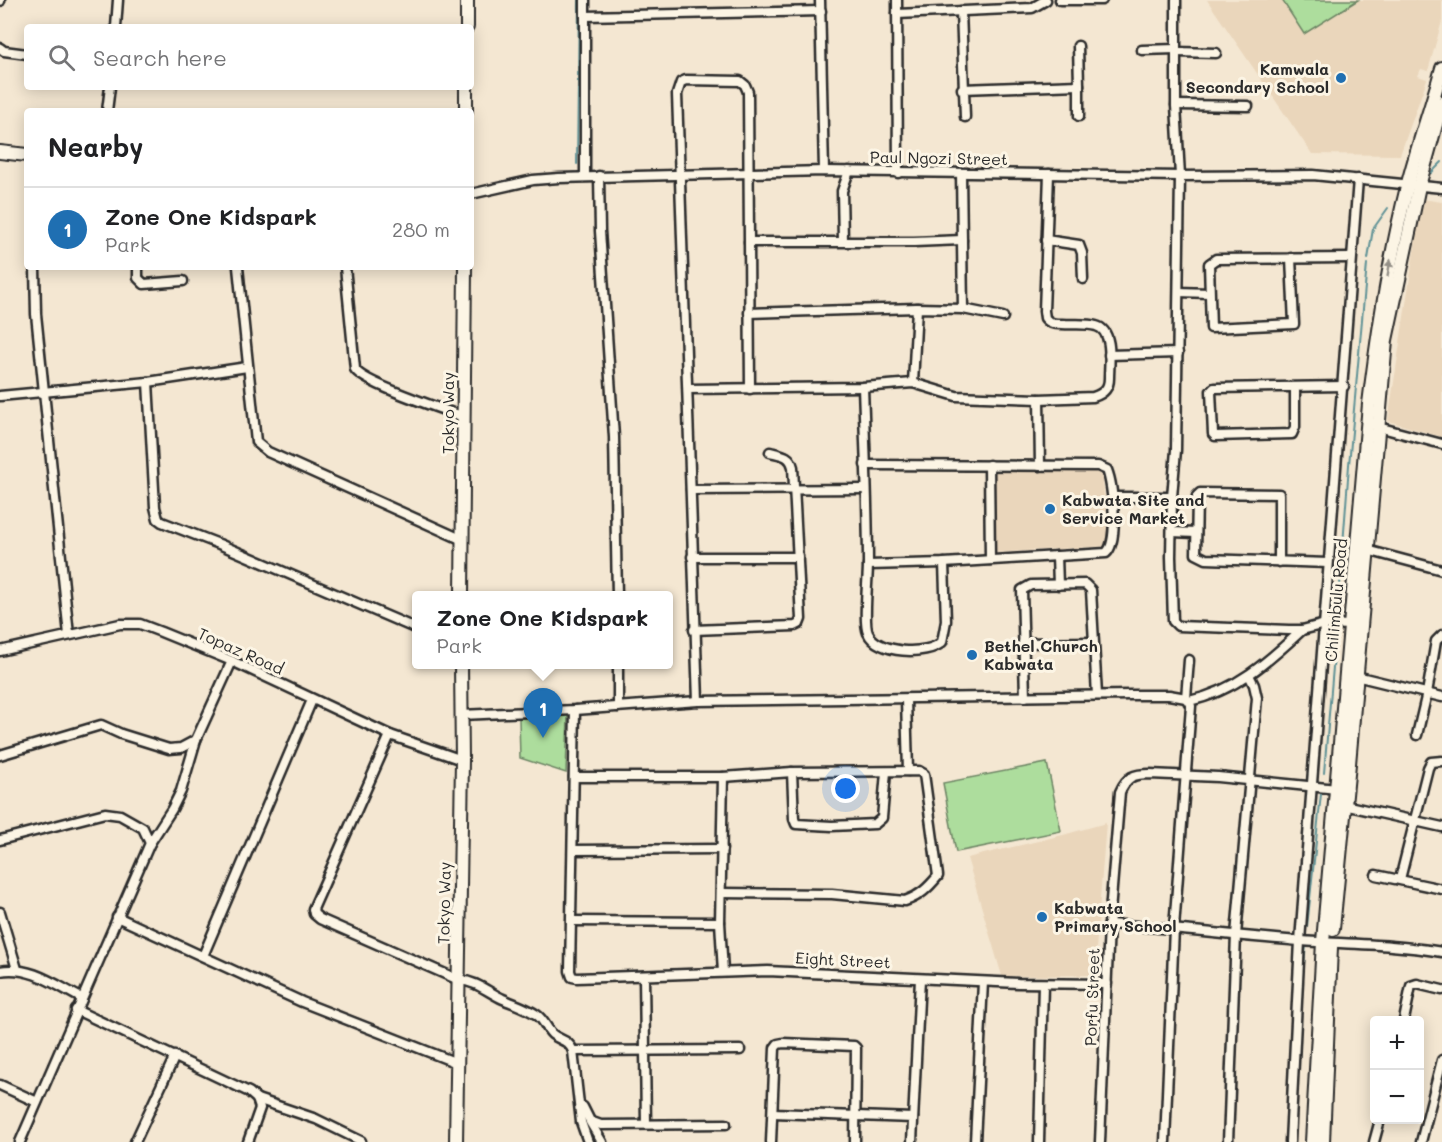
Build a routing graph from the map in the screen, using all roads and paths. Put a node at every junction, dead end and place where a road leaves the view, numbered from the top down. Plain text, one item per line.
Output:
1 (118, 0) edge
2 (467, 0) edge
3 (585, 0) edge
4 (820, 0) edge
5 (897, 0) edge
6 (1001, 0) edge
7 (1046, 0) edge
8 (1060, 0) edge
9 (1102, 0) edge
10 (1176, 0) edge
11 (1008, 10) junction
12 (821, 11) junction
13 (961, 11) junction
14 (897, 14) junction
15 (585, 16) junction
16 (116, 24) edge
17 (467, 24) edge
18 (1078, 46) dead end
19 (0, 48) edge
20 (1142, 50) dead end
21 (1176, 51) junction
22 (1216, 53) dead end
23 (24, 54) edge
24 (1442, 68) edge
25 (1079, 85) junction
26 (962, 88) junction
27 (110, 90) edge
28 (466, 90) edge
29 (1442, 103) edge
30 (1176, 105) junction
31 (1248, 105) dead end
32 (107, 108) edge
33 (466, 108) edge
34 (1079, 116) dead end
35 (964, 117) dead end
36 (0, 152) edge
37 (24, 155) edge
38 (824, 171) junction
39 (849, 171) junction
40 (748, 172) junction
41 (898, 173) junction
42 (961, 173) junction
43 (1049, 174) junction
44 (680, 175) junction
45 (585, 176) junction
46 (599, 176) junction
47 (1180, 176) junction
48 (1358, 179) junction
49 (1413, 185) junction
50 (1442, 188) edge
51 (474, 193) edge
52 (962, 240) junction
53 (1046, 240) junction
54 (843, 241) junction
55 (749, 242) junction
56 (1291, 258) junction
57 (1351, 258) junction
58 (35, 270) edge
59 (138, 270) edge
60 (238, 270) edge
61 (345, 270) edge
62 (465, 270) edge
63 (1083, 279) dead end
64 (183, 281) dead end
65 (1179, 292) junction
66 (1209, 293) junction
67 (918, 308) junction
68 (963, 309) junction
69 (749, 313) junction
70 (1003, 317) dead end
71 (1178, 353) junction
72 (1109, 355) junction
73 (247, 367) junction
74 (148, 382) junction
75 (913, 383) junction
76 (1344, 386) junction
77 (863, 387) junction
78 (1295, 387) junction
79 (688, 389) junction
80 (750, 389) junction
81 (44, 393) junction
82 (0, 396) edge
83 (1039, 399) junction
84 (464, 417) junction
85 (1378, 428) junction
86 (1442, 444) edge
87 (770, 452) dead end
88 (865, 465) junction
89 (989, 465) junction
90 (1040, 466) junction
91 (794, 489) junction
92 (866, 489) junction
93 (691, 490) junction
94 (1113, 497) junction
95 (1172, 497) junction
96 (1172, 532) junction
97 (1196, 533) junction
98 (463, 540) junction
99 (1367, 550) junction
100 (1058, 556) junction
101 (692, 557) junction
102 (798, 557) junction
103 (990, 560) junction
104 (1279, 562) junction
105 (944, 563) junction
106 (1328, 563) junction
107 (868, 565) junction
108 (1442, 570) edge
109 (1058, 585) junction
110 (462, 591) edge
111 (617, 591) edge
112 (1325, 624) junction
113 (1350, 625) junction
114 (412, 627) edge
115 (694, 630) junction
116 (1302, 630) junction
117 (69, 635) junction
118 (1442, 635) edge
119 (1093, 642) junction
120 (1023, 643) junction
121 (0, 651) edge
122 (1189, 660) dead end
123 (232, 661) junction
124 (461, 669) edge
125 (618, 669) edge
126 (1249, 675) junction
127 (1356, 676) junction
128 (1427, 693) junction
129 (1096, 695) junction
130 (1026, 697) junction
131 (1442, 697) edge
132 (906, 699) junction
133 (312, 700) junction
134 (1187, 700) junction
135 (698, 701) junction
136 (618, 707) junction
137 (575, 710) junction
138 (461, 715) junction
139 (390, 735) junction
140 (1417, 735) dead end
141 (196, 740) junction
142 (0, 755) edge
143 (462, 760) junction
144 (1442, 761) edge
145 (792, 771) junction
146 (908, 771) junction
147 (886, 772) junction
148 (1187, 776) junction
149 (574, 777) junction
150 (723, 777) junction
151 (1249, 782) junction
152 (1312, 787) junction
153 (1337, 789) junction
154 (1344, 805) junction
155 (1413, 822) junction
156 (1442, 828) edge
157 (0, 840) edge
158 (150, 843) junction
159 (722, 849) junction
160 (573, 850) junction
161 (1376, 875) dead end
162 (1400, 879) junction
163 (1442, 889) edge
164 (721, 893) junction
165 (0, 912) edge
166 (117, 916) junction
167 (571, 921) junction
168 (720, 922) junction
169 (1109, 924) junction
170 (1174, 928) junction
171 (1236, 935) junction
172 (1300, 941) junction
173 (1327, 942) junction
174 (1442, 952) edge
175 (203, 956) junction
176 (17, 969) junction
177 (0, 970) edge
178 (723, 972) junction
179 (644, 976) junction
180 (920, 979) junction
181 (459, 980) junction
182 (983, 982) junction
183 (1043, 984) junction
184 (1107, 984) junction
185 (1442, 990) edge
186 (81, 998) junction
187 (76, 1010) junction
188 (1405, 1016) edge
189 (644, 1050) junction
190 (740, 1050) dead end
191 (573, 1051) junction
192 (175, 1056) junction
193 (1442, 1060) edge
194 (457, 1063) junction
195 (0, 1086) edge
196 (578, 1092) junction
197 (1432, 1094) junction
198 (1442, 1096) edge
199 (257, 1099) junction
200 (37, 1102) junction
201 (773, 1113) junction
202 (855, 1118) junction
203 (913, 1118) junction
204 (590, 1121) junction
205 (646, 1124) junction
206 (726, 1124) dead end
207 (1379, 1124) edge
208 (361, 1141) edge
209 (20, 1142) edge
210 (135, 1142) edge
211 (248, 1142) edge
212 (456, 1142) edge
213 (588, 1142) edge
214 (602, 1142) edge
215 (771, 1142) edge
216 (855, 1142) edge
217 (912, 1142) edge
218 (975, 1142) edge
219 (1039, 1142) edge
220 (1100, 1142) edge
221 (1165, 1142) edge
222 (1228, 1142) edge
223 (1290, 1142) edge
224 (1312, 1142) edge
225 (1323, 1142) edge
226 (1374, 1142) edge
227 (1421, 1142) edge

1 - 16 street
2 - 17 main road
3 - 15 street
4 - 12 street
5 - 14 street
6 - 11 street
7 - 11 street
8 - 9 street
10 - 21 street
11 - 13 street
12 - 15 street
12 - 38 street
13 - 14 street
13 - 26 street
14 - 41 street
15 - 45 street
18 - 25 street
19 - 23 street
20 - 21 street
21 - 22 street
21 - 30 street
24 - 49 main road, Chilimbulu Road
25 - 26 street
25 - 34 street
26 - 35 street
27 - 32 street
28 - 33 main road
29 - 49 main road, Chilimbulu Road
30 - 31 street
30 - 47 street
36 - 37 main road
38 - 39 street, Paul Ngozi Street
38 - 40 street, Paul Ngozi Street
39 - 41 street, Paul Ngozi Street
39 - 54 street
40 - 44 street, Paul Ngozi Street
40 - 44 street
40 - 55 street
41 - 42 street, Paul Ngozi Street
42 - 43 street, Paul Ngozi Street
42 - 52 street
43 - 47 street, Paul Ngozi Street
43 - 53 street
44 - 46 street, Paul Ngozi Street
44 - 79 street
45 - 46 street, Paul Ngozi Street
45 - 51 street, Paul Ngozi Street
46 - 111 street
47 - 48 street, Paul Ngozi Street
47 - 65 street
48 - 49 street, Paul Ngozi Street
48 - 57 street
49 - 50 street, Paul Ngozi Street
49 - 85 main road, Chilimbulu Road
113 -> 49 main road, Chilimbulu Road
52 - 54 street
52 - 68 street
53 - 63 street
53 - 72 street
54 - 55 street
55 - 69 street
56 - 57 street
56 - 66 street
56 - 66 street
57 - 76 street
58 - 81 street
59 - 64 street
60 - 73 street
61 - 84 street
62 - 84 main road, Tokyo Way
65 - 66 street
65 - 71 street
67 - 68 street
67 - 69 street
67 - 75 street
68 - 70 street
69 - 80 street
71 - 72 street
71 - 95 street
72 - 83 street
73 - 74 street
73 - 98 street
74 - 81 street
74 - 114 street
75 - 77 street
75 - 83 street
76 - 78 street
76 - 106 street
77 - 80 street
77 - 88 street
78 - 78 street
79 - 80 street
79 - 93 street
81 - 82 street
81 - 117 street
83 - 90 street
84 - 98 main road, Tokyo Way
85 - 86 street
85 - 99 main road, Chilimbulu Road
87 - 91 street
88 - 89 street
88 - 92 street
89 - 90 street
89 - 103 street
90 - 94 street
91 - 92 street
91 - 93 street
91 - 102 street
92 - 107 street
93 - 101 street
94 - 95 street
94 - 100 street
95 - 96 street
96 - 97 street
96 - 116 street
97 - 104 street
97 - 104 street
98 - 110 main road, Tokyo Way
99 - 108 street
99 - 127 main road, Chilimbulu Road
100 - 103 street
100 - 109 street
101 - 102 street
101 - 115 street
102 - 115 street
103 - 105 street
104 - 106 street
105 - 107 street
105 - 107 street
106 - 112 street
109 - 119 street
109 - 120 street
112 - 113 street
112 - 116 street
112 - 152 street
113 - 153 main road, Chilimbulu Road
115 - 135 street
116 - 126 street
117 - 121 street, Topaz Road
117 - 123 street, Topaz Road
118 - 128 street
119 - 120 street
119 - 129 street
120 - 130 street
122 - 134 street
123 - 133 street, Topaz Road
123 - 141 street
124 - 138 main road, Tokyo Way
125 - 136 street
126 - 134 street
126 - 151 street
127 - 128 street
127 - 154 main road, Chilimbulu Road
128 - 131 street
128 - 140 street
129 - 130 street
129 - 134 street
130 - 132 street
132 - 135 street
132 - 146 street
133 - 139 street, Topaz Road
133 - 175 street
134 - 148 street
135 - 136 street
136 - 137 street
137 - 138 street
137 - 149 street
138 - 143 main road, Tokyo Way
139 - 143 street, Topaz Road
139 - 181 street
141 - 142 street
141 - 158 street
143 - 181 main road, Tokyo Way
144 - 155 street
145 - 147 street
145 - 147 street
145 - 150 street
146 - 147 street
146 - 164 street
148 - 151 street
148 - 169 street, Porfu Street
148 - 170 street
149 - 150 street
149 - 160 street
150 - 159 street
151 - 152 street
151 - 171 street
152 - 153 street
152 - 172 street
153 - 173 main road, Chilimbulu Road
154 - 155 street
154 - 173 main road, Chilimbulu Road
155 - 156 street
155 - 162 street
157 - 158 street
158 - 166 street
159 - 160 street
159 - 164 street
160 - 167 street
161 - 162 street
162 - 163 street
164 - 168 street
165 - 176 street
166 - 175 street
166 - 186 street
167 - 168 street
167 - 179 street, Eight Street
168 - 178 street
169 - 170 street
169 - 184 street, Porfu Street
170 - 171 street
170 - 221 street
171 - 172 street
171 - 222 street
172 - 173 street
172 - 223 street
173 - 174 street
173 - 224 main road, Chilimbulu Road
173 - 225 main road, Chilimbulu Road
175 - 194 street
176 - 177 street
176 - 186 street
178 - 179 street, Eight Street
178 - 180 street, Eight Street
179 - 189 street
180 - 182 street, Eight Street
180 - 203 street
181 - 191 street
181 - 194 main road, Tokyo Way
182 - 183 street, Eight Street
182 - 218 street
183 - 184 street, Eight Street
183 - 219 street
184 - 220 street, Porfu Street
185 - 188 street
186 - 187 street
187 - 192 street
187 - 200 street
189 - 190 street
189 - 191 street
189 - 205 street
191 - 196 street
192 - 199 street
192 - 210 street
193 - 197 street
194 - 212 main road, Tokyo Way
195 - 200 street
196 - 204 street
196 - 213 street
197 - 198 street
197 - 227 street
199 - 208 street
199 - 211 street
200 - 209 street
201 - 202 street
201 - 202 street
201 - 215 street
202 - 203 street
202 - 216 street
203 - 217 street
204 - 205 street
204 - 214 street
205 - 206 street
207 - 226 street

